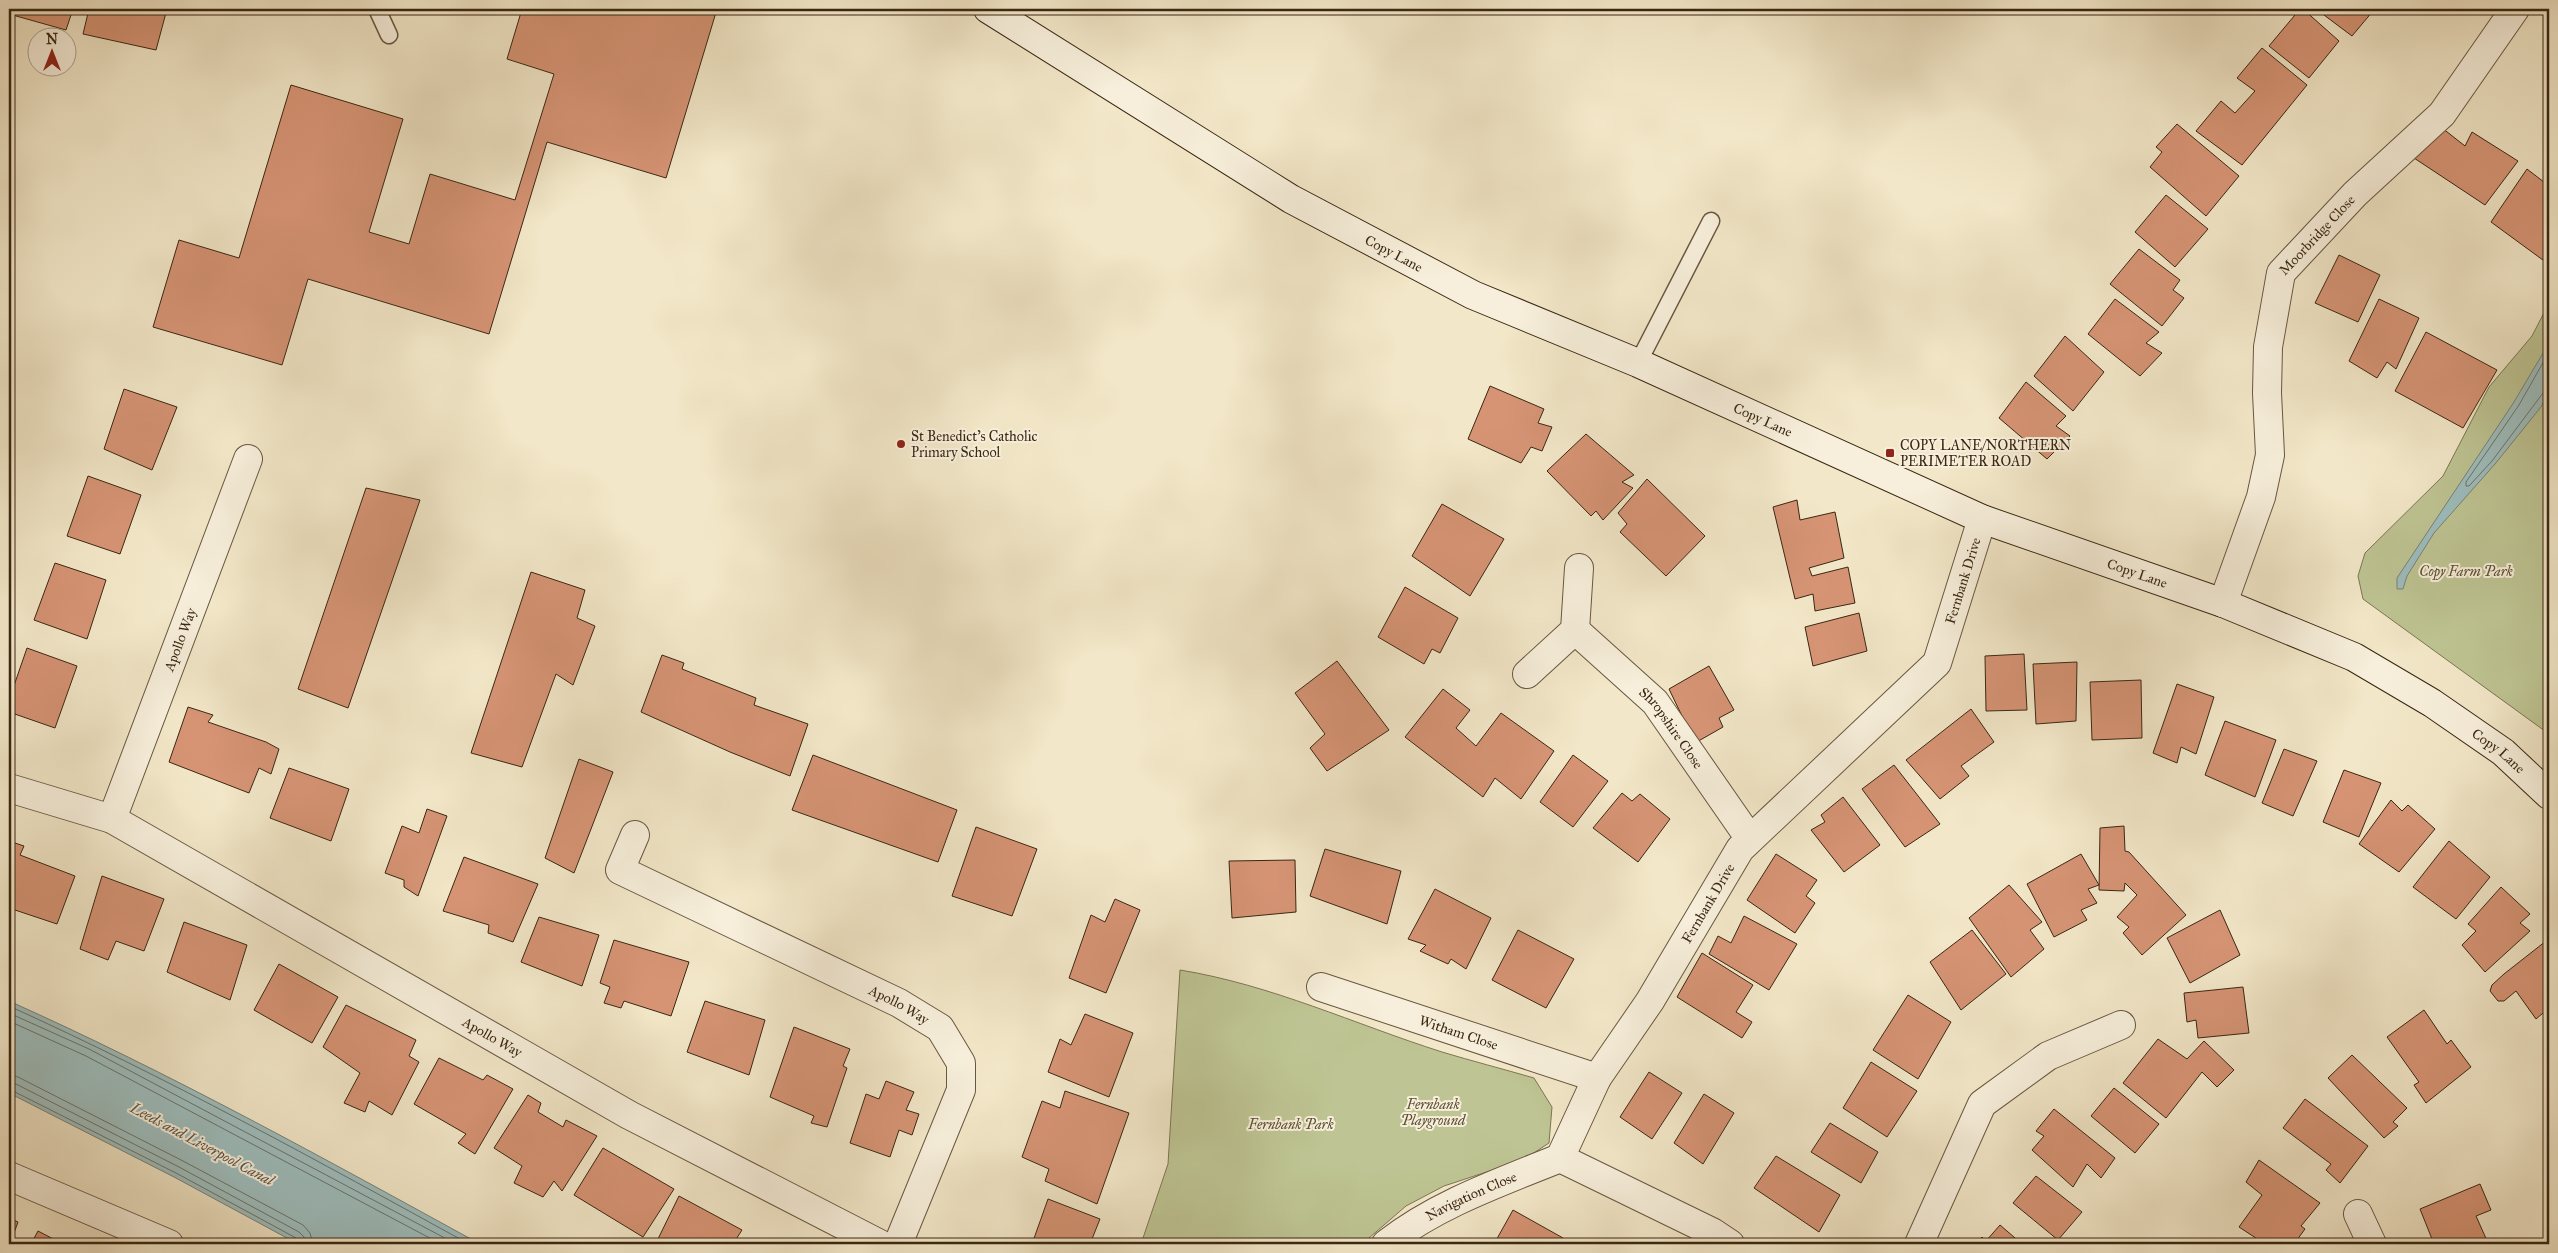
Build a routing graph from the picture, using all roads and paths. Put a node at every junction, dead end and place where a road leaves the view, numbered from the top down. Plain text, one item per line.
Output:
1 (377, 9) edge
2 (988, 9) edge
3 (2515, 9) edge
4 (389, 35) dead end
5 (1711, 221) dead end
6 (1638, 364) junction
7 (248, 459) dead end
8 (1982, 519) junction
9 (1579, 568) dead end
10 (2222, 603) junction
11 (1575, 630) junction
12 (1527, 674) dead end
13 (9, 788) edge
14 (2549, 795) edge
15 (112, 819) junction
16 (635, 835) dead end
17 (1750, 839) junction
18 (1320, 987) dead end
19 (2121, 1025) dead end
20 (1597, 1078) junction
21 (1560, 1158) junction
22 (9, 1176) edge
23 (2358, 1214) dead end
24 (169, 1244) edge
25 (880, 1244) edge
26 (898, 1244) edge
27 (1386, 1244) edge
28 (1730, 1244) edge
29 (1920, 1244) edge
30 (2372, 1244) edge

1 - 4 lane
2 - 6 street, Copy Lane
3 - 10 street, Moorbridge Close
5 - 6 lane
6 - 8 street, Copy Lane
7 - 15 street, Apollo Way
8 - 10 street, Copy Lane
8 - 17 street, Fernbank Drive
9 - 11 street
10 - 14 street, Copy Lane
11 - 12 street
11 - 17 street, Shropshire Close
13 - 15 street, Apollo Way
15 - 25 street, Apollo Way
16 - 26 street, Apollo Way
17 - 20 street, Fernbank Drive
18 - 20 street, Witham Close
19 - 29 street
20 - 21 street, Fernbank Drive
21 - 27 street, Navigation Close
21 - 28 street
22 - 24 street
23 - 30 street

